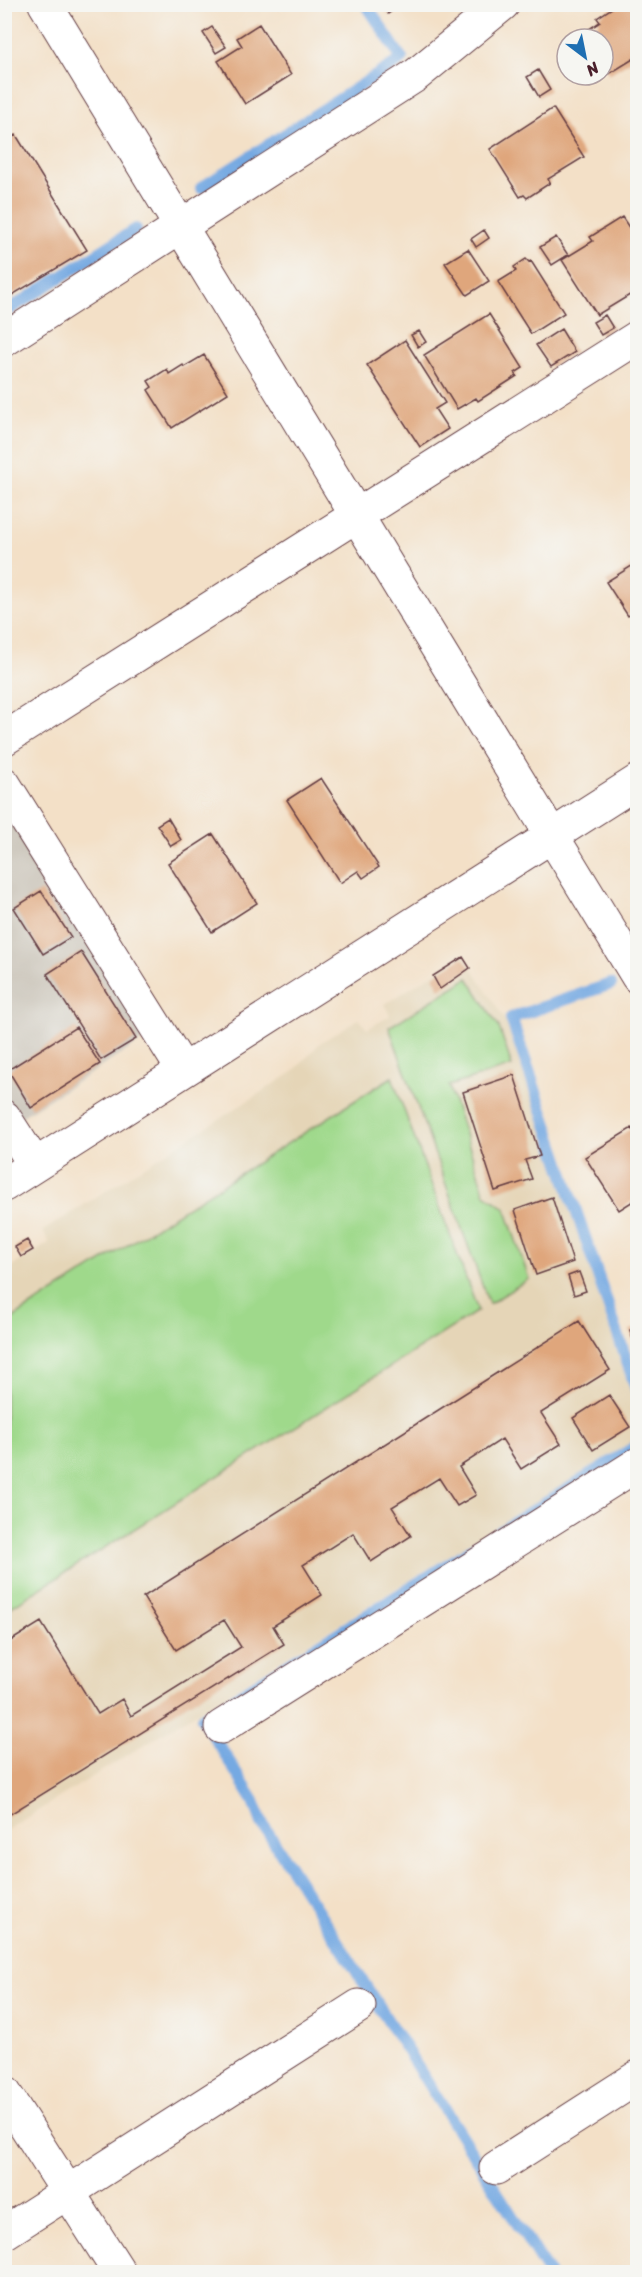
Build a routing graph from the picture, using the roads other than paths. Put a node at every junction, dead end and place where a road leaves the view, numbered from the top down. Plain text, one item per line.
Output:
1 (45, 4) edge
2 (503, 4) edge
3 (180, 226) junction
4 (638, 337) edge
5 (4, 340) edge
6 (356, 516) junction
7 (4, 739) edge
8 (638, 781) edge
9 (4, 784) edge
10 (551, 836) junction
11 (638, 977) edge
12 (183, 1070) junction
13 (4, 1117) edge
14 (35, 1166) junction
15 (4, 1185) edge
16 (638, 1464) edge
17 (221, 1727) dead end
18 (359, 2006) dead end
19 (638, 2077) edge
20 (4, 2092) edge
21 (496, 2168) dead end
22 (68, 2192) junction
23 (4, 2233) edge
24 (119, 2272) edge

1 - 3 street
2 - 3 street
3 - 5 street
3 - 6 street
4 - 6 street
6 - 7 street
6 - 10 street
8 - 10 street
9 - 12 street
10 - 11 street
10 - 12 street
12 - 14 street
13 - 14 street
14 - 15 street
16 - 17 street
18 - 22 street
19 - 21 street
20 - 22 street
22 - 23 street
22 - 24 street

